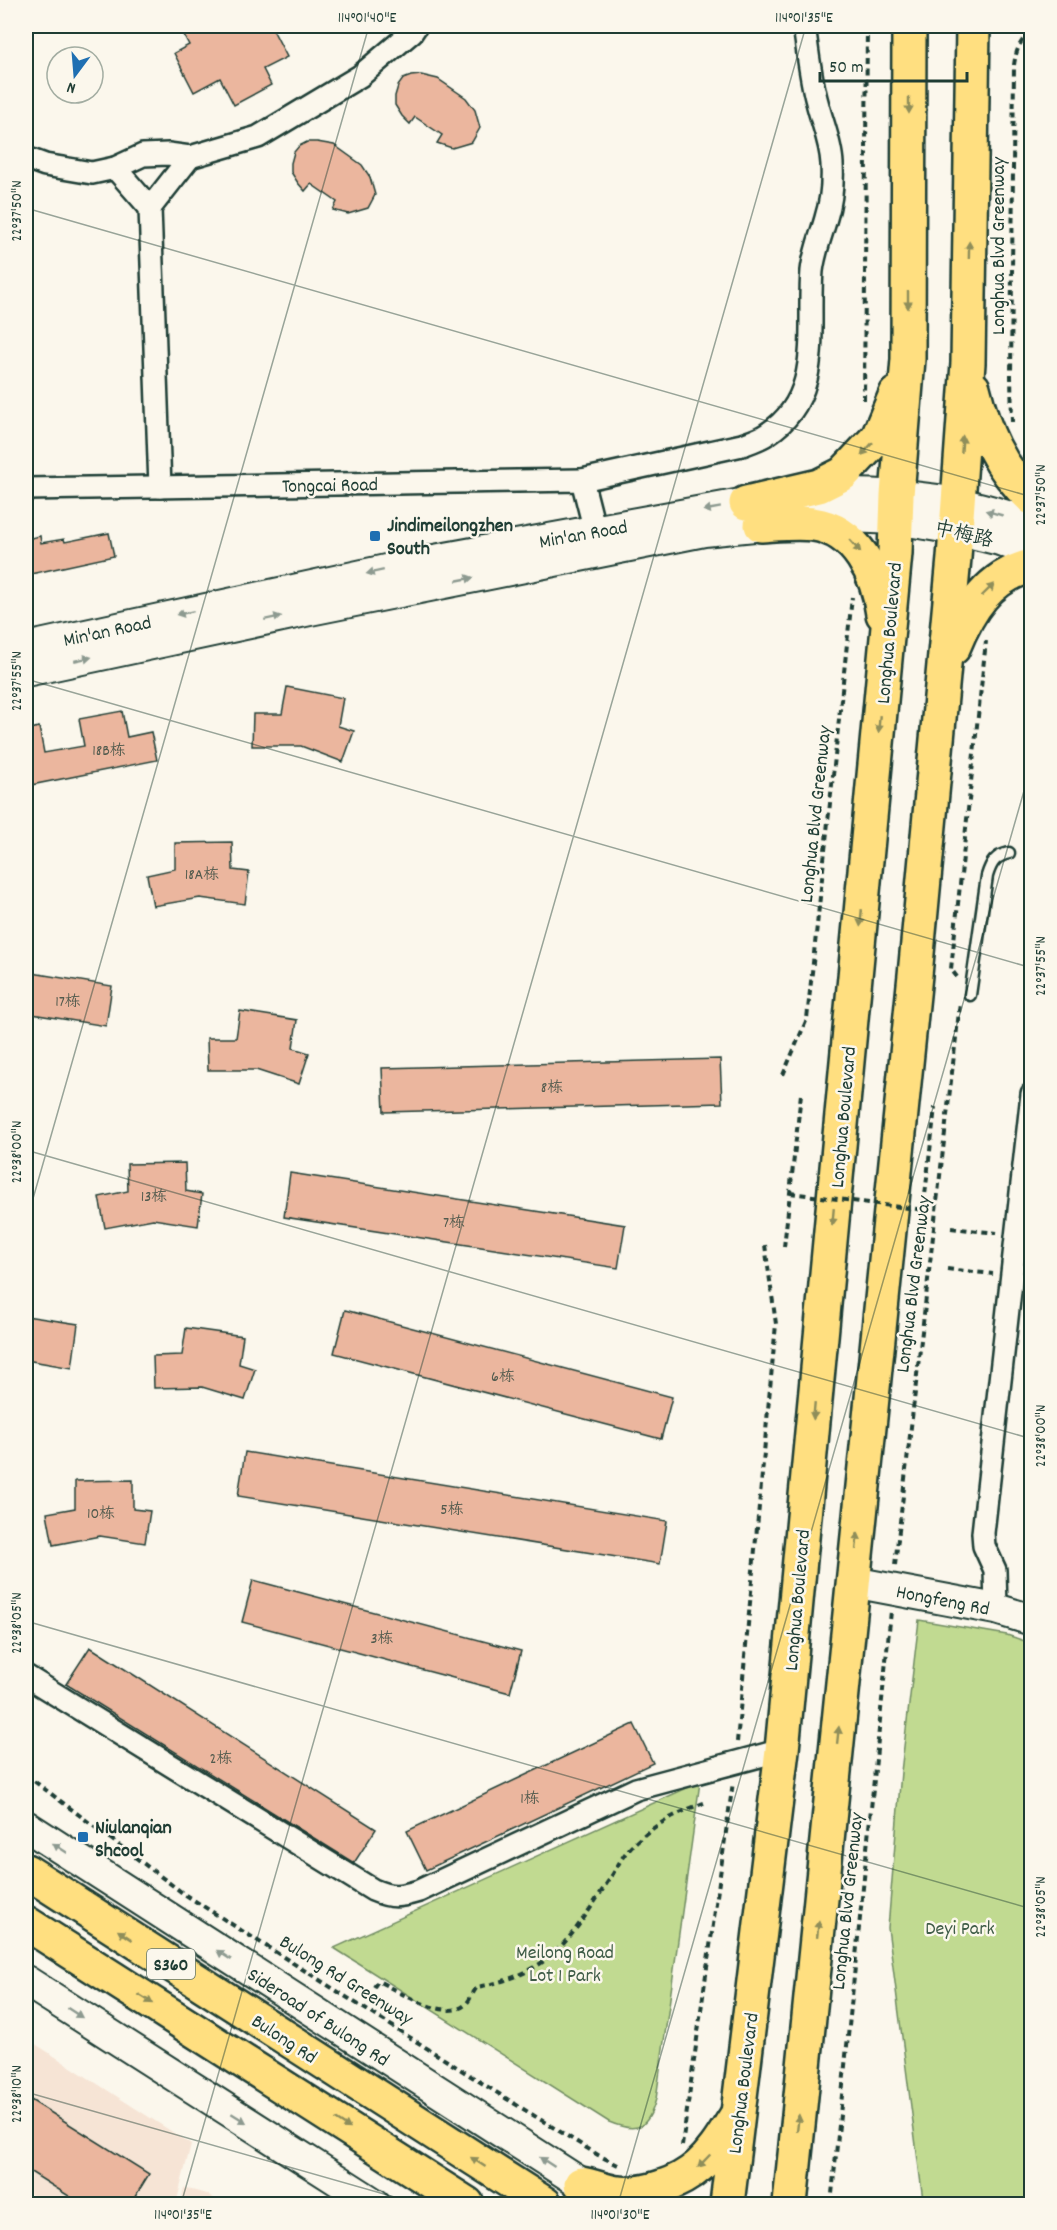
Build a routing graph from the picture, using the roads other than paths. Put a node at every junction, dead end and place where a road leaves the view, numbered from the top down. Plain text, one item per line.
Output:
1 (416, 26) edge
2 (804, 26) edge
3 (909, 26) edge
4 (973, 26) edge
5 (190, 157) junction
6 (26, 158) edge
7 (115, 168) junction
8 (150, 208) junction
9 (908, 358) junction
10 (968, 363) junction
11 (582, 480) junction
12 (160, 487) junction
13 (26, 489) edge
14 (1032, 498) edge
15 (896, 507) junction
16 (754, 514) junction
17 (956, 516) junction
18 (1032, 524) edge
19 (595, 531) junction
20 (1032, 552) edge
21 (1032, 566) edge
22 (887, 643) junction
23 (26, 648) edge
24 (26, 671) edge
25 (942, 678) junction
26 (1009, 853) dead end
27 (965, 997) road end
28 (1032, 1094) edge
29 (853, 1582) junction
30 (996, 1609) junction
31 (1032, 1620) edge
32 (26, 1676) edge
33 (782, 1750) junction
34 (26, 1826) edge
35 (26, 1871) edge
36 (26, 1923) edge
37 (26, 1981) edge
38 (738, 2114) junction
39 (581, 2184) junction
40 (793, 2197) edge
41 (375, 2205) edge
42 (467, 2205) edge
43 (545, 2205) edge
44 (614, 2205) edge
45 (727, 2205) edge

1 - 5 street
2 - 11 street, Tongcai Road
3 -> 9 main road, Longhua Boulevard
10 -> 4 main road
5 - 7 street
5 - 8 street
6 - 7 street
7 - 8 street
8 - 12 street
9 - 15 main road, Longhua Boulevard
9 -> 16 main road
10 - 14 main road
17 -> 10 main road
11 - 12 street, Tongcai Road
11 - 19 street
12 - 13 street, Tongcai Road
15 - 16 main road, Min'an Road
15 - 17 main road, 中梅路
15 - 22 main road, Longhua Boulevard
16 -> 19 main road, Min'an Road
16 -> 22 main road
24 -> 16 main road, Min'an Road
18 -> 17 main road, 中梅路
17 - 20 main road, 中梅路
17 - 25 main road
19 -> 23 main road, Min'an Road
25 -> 21 main road
22 -> 33 main road, Longhua Boulevard
29 -> 25 main road
26 - 27 lane
28 - 30 street
29 - 30 main road, Hongfeng Rd
40 -> 29 main road
30 - 31 main road, Hongfeng Rd
32 - 33 street
33 - 38 main road, Longhua Boulevard
39 -> 34 main road, Sideroad of Bulong Rd
43 -> 35 main road, Bulong Rd / S360
36 -> 42 main road, Bulong Rd / S360
37 -> 41 main road
38 -> 39 main road
38 - 45 main road, Longhua Boulevard
39 - 44 main road, Sideroad of Bulong Rd

